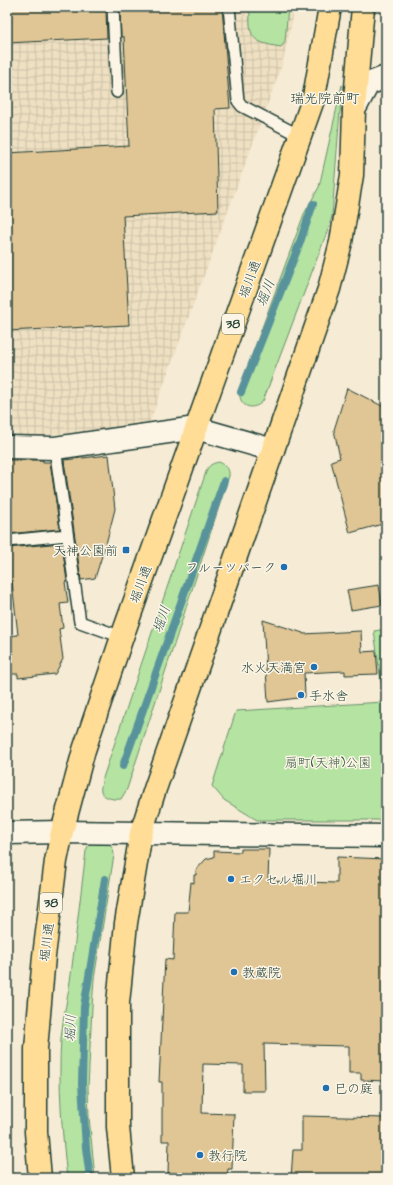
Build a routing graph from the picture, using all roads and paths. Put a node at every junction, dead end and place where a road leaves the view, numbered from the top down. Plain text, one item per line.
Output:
1 (113, 7) edge
2 (229, 7) edge
3 (330, 7) edge
4 (363, 7) edge
5 (386, 77) edge
6 (117, 92) dead end
7 (354, 110) junction
8 (300, 136) junction
9 (196, 428) junction
10 (7, 447) edge
11 (55, 448) junction
12 (273, 450) junction
13 (67, 535) junction
14 (7, 541) edge
15 (122, 637) junction
16 (62, 832) junction
17 (14, 833) edge
18 (141, 833) junction
19 (386, 836) edge
20 (40, 1178) edge
21 (123, 1178) edge

1 - 6 lane
2 - 8 lane
3 - 8 main road, 堀川通 / 38
4 - 7 main road
5 - 7 street
7 - 12 main road
8 - 9 main road, 堀川通 / 38
9 - 11 street
9 - 12 street
9 - 15 main road, 堀川通 / 38
10 - 11 street
11 - 13 lane
12 - 18 main road
13 - 14 lane
13 - 15 lane
15 - 16 main road, 堀川通 / 38
16 - 17 street
16 - 18 street
16 - 20 main road, 堀川通 / 38
18 - 19 street
18 - 21 main road

